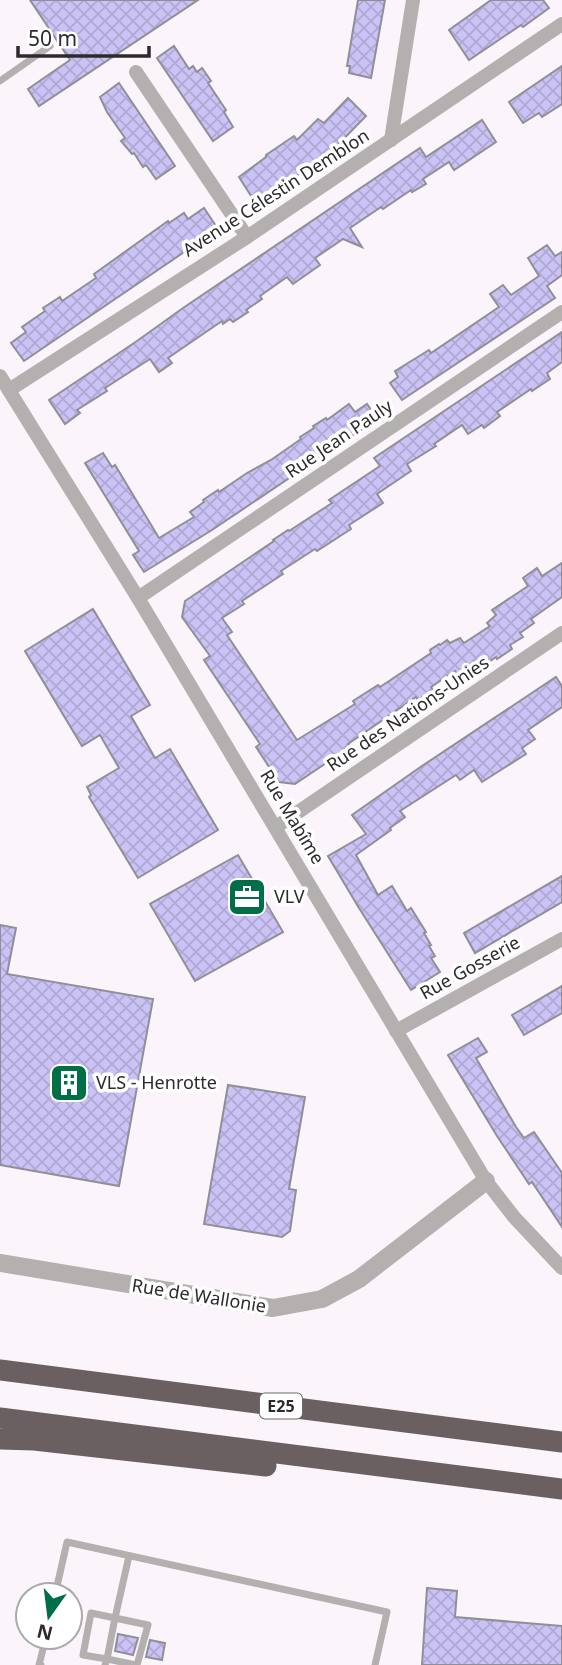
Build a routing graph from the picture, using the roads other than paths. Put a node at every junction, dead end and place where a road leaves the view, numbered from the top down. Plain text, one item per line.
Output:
1 (412, 0) edge
2 (562, 23) edge
3 (50, 46) dead end
4 (136, 72) dead end
5 (0, 81) edge
6 (391, 140) junction
7 (247, 237) junction
8 (562, 312) edge
9 (0, 376) edge
10 (9, 390) junction
11 (138, 598) junction
12 (562, 633) edge
13 (276, 827) junction
14 (562, 939) edge
15 (396, 1031) junction
16 (486, 1181) junction
17 (0, 1263) edge
18 (562, 1268) edge
19 (0, 1370) edge
20 (0, 1418) edge
21 (0, 1439) edge
22 (562, 1442) edge
23 (453, 1475) junction
24 (562, 1489) edge
25 (129, 1556) junction
26 (58, 1581) edge
27 (115, 1618) junction
28 (106, 1662) edge
29 (137, 1665) edge
30 (375, 1665) edge

1 - 6 street
2 - 6 street, Avenue Célestin Demblon
3 - 5 lane
4 - 7 street
6 - 7 street, Avenue Célestin Demblon
7 - 10 street, Avenue Célestin Demblon
8 - 11 street, Rue Jean Pauly
9 - 10 street, Rue Mabîme
10 - 11 street, Rue Mabîme
11 - 13 street, Rue Mabîme
12 - 13 street, Rue des Nations-Unies
13 - 15 street, Rue Mabîme
14 - 15 street, Rue Gosserie
15 - 16 street, Rue Mabîme
16 - 17 street, Rue de Wallonie
16 - 18 street, Rue Mabîme
19 - 22 highway, E25
20 - 23 highway
21 - 23 highway
23 - 24 highway
25 - 26 lane
25 - 27 lane
25 - 30 lane
27 - 28 lane
27 - 28 lane
27 - 29 lane
28 - 29 lane

